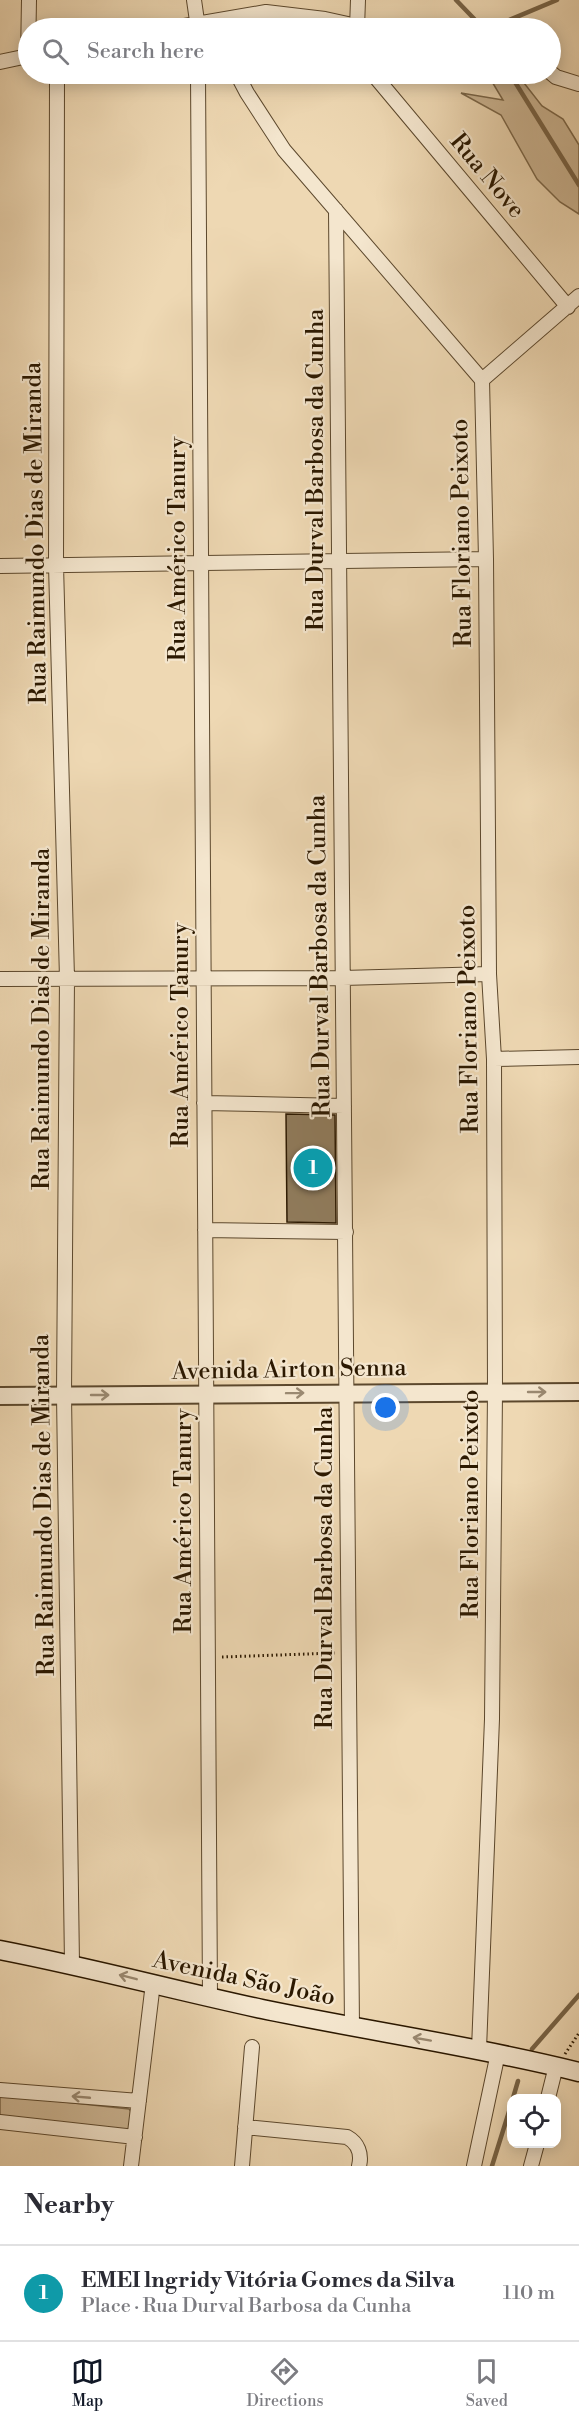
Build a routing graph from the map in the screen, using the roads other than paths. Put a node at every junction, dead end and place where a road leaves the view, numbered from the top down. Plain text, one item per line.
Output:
1 (29, 0) edge
2 (194, 0) edge
3 (358, 0) edge
4 (29, 18) edge
5 (202, 18) edge
6 (240, 18) edge
7 (317, 18) edge
8 (359, 18) edge
9 (18, 58) edge
10 (0, 62) edge
11 (561, 77) edge
12 (57, 84) edge
13 (198, 84) edge
14 (242, 84) edge
15 (381, 84) edge
16 (579, 84) edge
17 (336, 210) junction
18 (579, 296) edge
19 (568, 307) junction
20 (482, 380) junction
21 (486, 559) junction
22 (339, 561) junction
23 (201, 564) junction
24 (56, 565) junction
25 (0, 566) edge
26 (489, 974) junction
27 (67, 978) junction
28 (343, 978) junction
29 (0, 979) edge
30 (203, 979) junction
31 (579, 1057) edge
32 (494, 1059) junction
33 (204, 1103) junction
34 (344, 1106) junction
35 (205, 1230) junction
36 (346, 1232) junction
37 (495, 1391) junction
38 (346, 1392) junction
39 (579, 1392) edge
40 (64, 1395) junction
41 (206, 1395) junction
42 (0, 1396) edge
43 (0, 1950) edge
44 (72, 1964) junction
45 (153, 1983) junction
46 (210, 1997) junction
47 (352, 2027) junction
48 (252, 2047) dead end
49 (479, 2049) junction
50 (498, 2053) junction
51 (556, 2066) junction
52 (579, 2072) edge
53 (0, 2090) edge
54 (549, 2094) edge
55 (139, 2102) junction
56 (0, 2122) edge
57 (244, 2127) junction
58 (135, 2137) junction
59 (536, 2148) edge
60 (131, 2166) edge
61 (242, 2166) edge
62 (359, 2166) edge
63 (474, 2166) edge
64 (531, 2166) edge

1 - 4 street
2 - 5 street
3 - 8 street
6 - 7 street
9 - 10 street
11 - 16 street
12 - 24 street, Rua Raimundo Dias de Miranda
13 - 23 street, Rua Américo Tanury
14 - 17 street
15 - 19 street, Rua Nove
17 - 20 street
17 - 22 street, Rua Durval Barbosa da Cunha
18 - 19 street
19 - 20 street
20 - 21 street, Rua Floriano Peixoto
21 - 22 street
21 - 26 street, Rua Floriano Peixoto
22 - 23 street
22 - 28 street, Rua Durval Barbosa da Cunha
23 - 24 street
23 - 30 street, Rua Américo Tanury
24 - 25 street
24 - 27 street, Rua Raimundo Dias de Miranda
26 - 28 street
26 - 32 street, Rua Floriano Peixoto
27 - 29 street
27 - 30 street
27 - 40 street, Rua Raimundo Dias de Miranda
28 - 30 street
28 - 34 street, Rua Durval Barbosa da Cunha
30 - 33 street, Rua Américo Tanury
31 - 32 street
32 - 37 street, Rua Floriano Peixoto
33 - 34 street
33 - 35 street, Rua Américo Tanury
34 - 36 street, Rua Durval Barbosa da Cunha
35 - 36 street
35 - 41 street, Rua Américo Tanury
36 - 38 street, Rua Durval Barbosa da Cunha
37 - 38 street, Avenida Airton Senna
37 -> 39 street, Avenida Airton Senna
37 - 49 street, Rua Floriano Peixoto
41 -> 38 street, Avenida Airton Senna
38 - 47 street, Rua Durval Barbosa da Cunha
40 -> 41 street, Avenida Airton Senna
40 - 42 street, Avenida Airton Senna
40 - 44 street, Rua Raimundo Dias de Miranda
41 - 46 street, Rua Américo Tanury
43 - 44 main road, Avenida São João
45 -> 44 main road, Avenida São João
45 - 46 main road, Avenida São João
45 - 55 street
46 - 47 main road, Avenida São João
49 -> 47 main road, Avenida São João
48 - 57 street
49 - 50 main road, Avenida São João
50 - 51 main road
50 - 63 street
51 - 52 main road
51 - 54 street
55 -> 53 street
55 - 58 street
56 - 58 street
57 - 61 street
57 - 62 street
58 - 60 street
59 - 64 street

